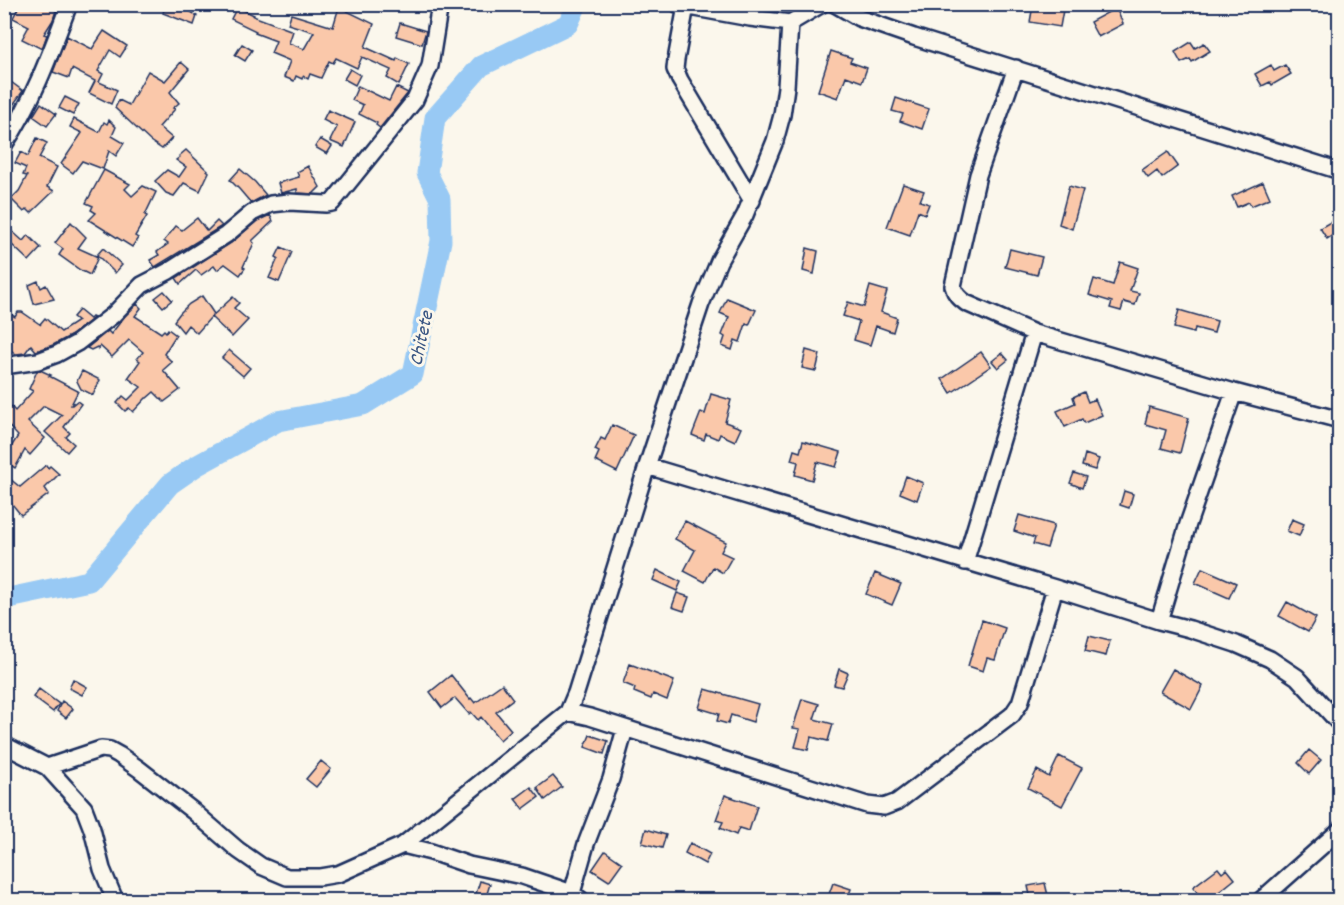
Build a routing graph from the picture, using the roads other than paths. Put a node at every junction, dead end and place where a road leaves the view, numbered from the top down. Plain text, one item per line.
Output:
1 (69, 4) edge
2 (440, 4) edge
3 (822, 4) edge
4 (835, 4) edge
5 (681, 5) edge
6 (790, 23) junction
7 (1016, 68) junction
8 (4, 145) edge
9 (1340, 171) edge
10 (752, 201) junction
11 (1034, 333) junction
12 (4, 366) edge
13 (1233, 392) junction
14 (1340, 420) edge
15 (646, 466) junction
16 (965, 562) junction
17 (1055, 588) junction
18 (1159, 621) junction
19 (568, 712) junction
20 (1340, 724) edge
21 (625, 729) junction
22 (4, 745) edge
23 (47, 767) junction
24 (1340, 830) edge
25 (403, 845) junction
26 (577, 897) edge
27 (115, 900) edge
28 (1261, 900) edge

1 - 8 street
2 - 12 street
3 - 6 street
4 - 7 street
5 - 6 street
5 - 10 street
6 - 10 street
7 - 9 street
7 - 11 street
10 - 15 street
11 - 13 street
11 - 16 street
13 - 14 street
13 - 18 street
15 - 16 street
15 - 19 street
16 - 17 street
17 - 18 street
17 - 21 street
18 - 20 street
19 - 21 street
19 - 25 street
21 - 26 street
22 - 23 street
23 - 25 street
23 - 27 street
24 - 28 street
25 - 26 street

